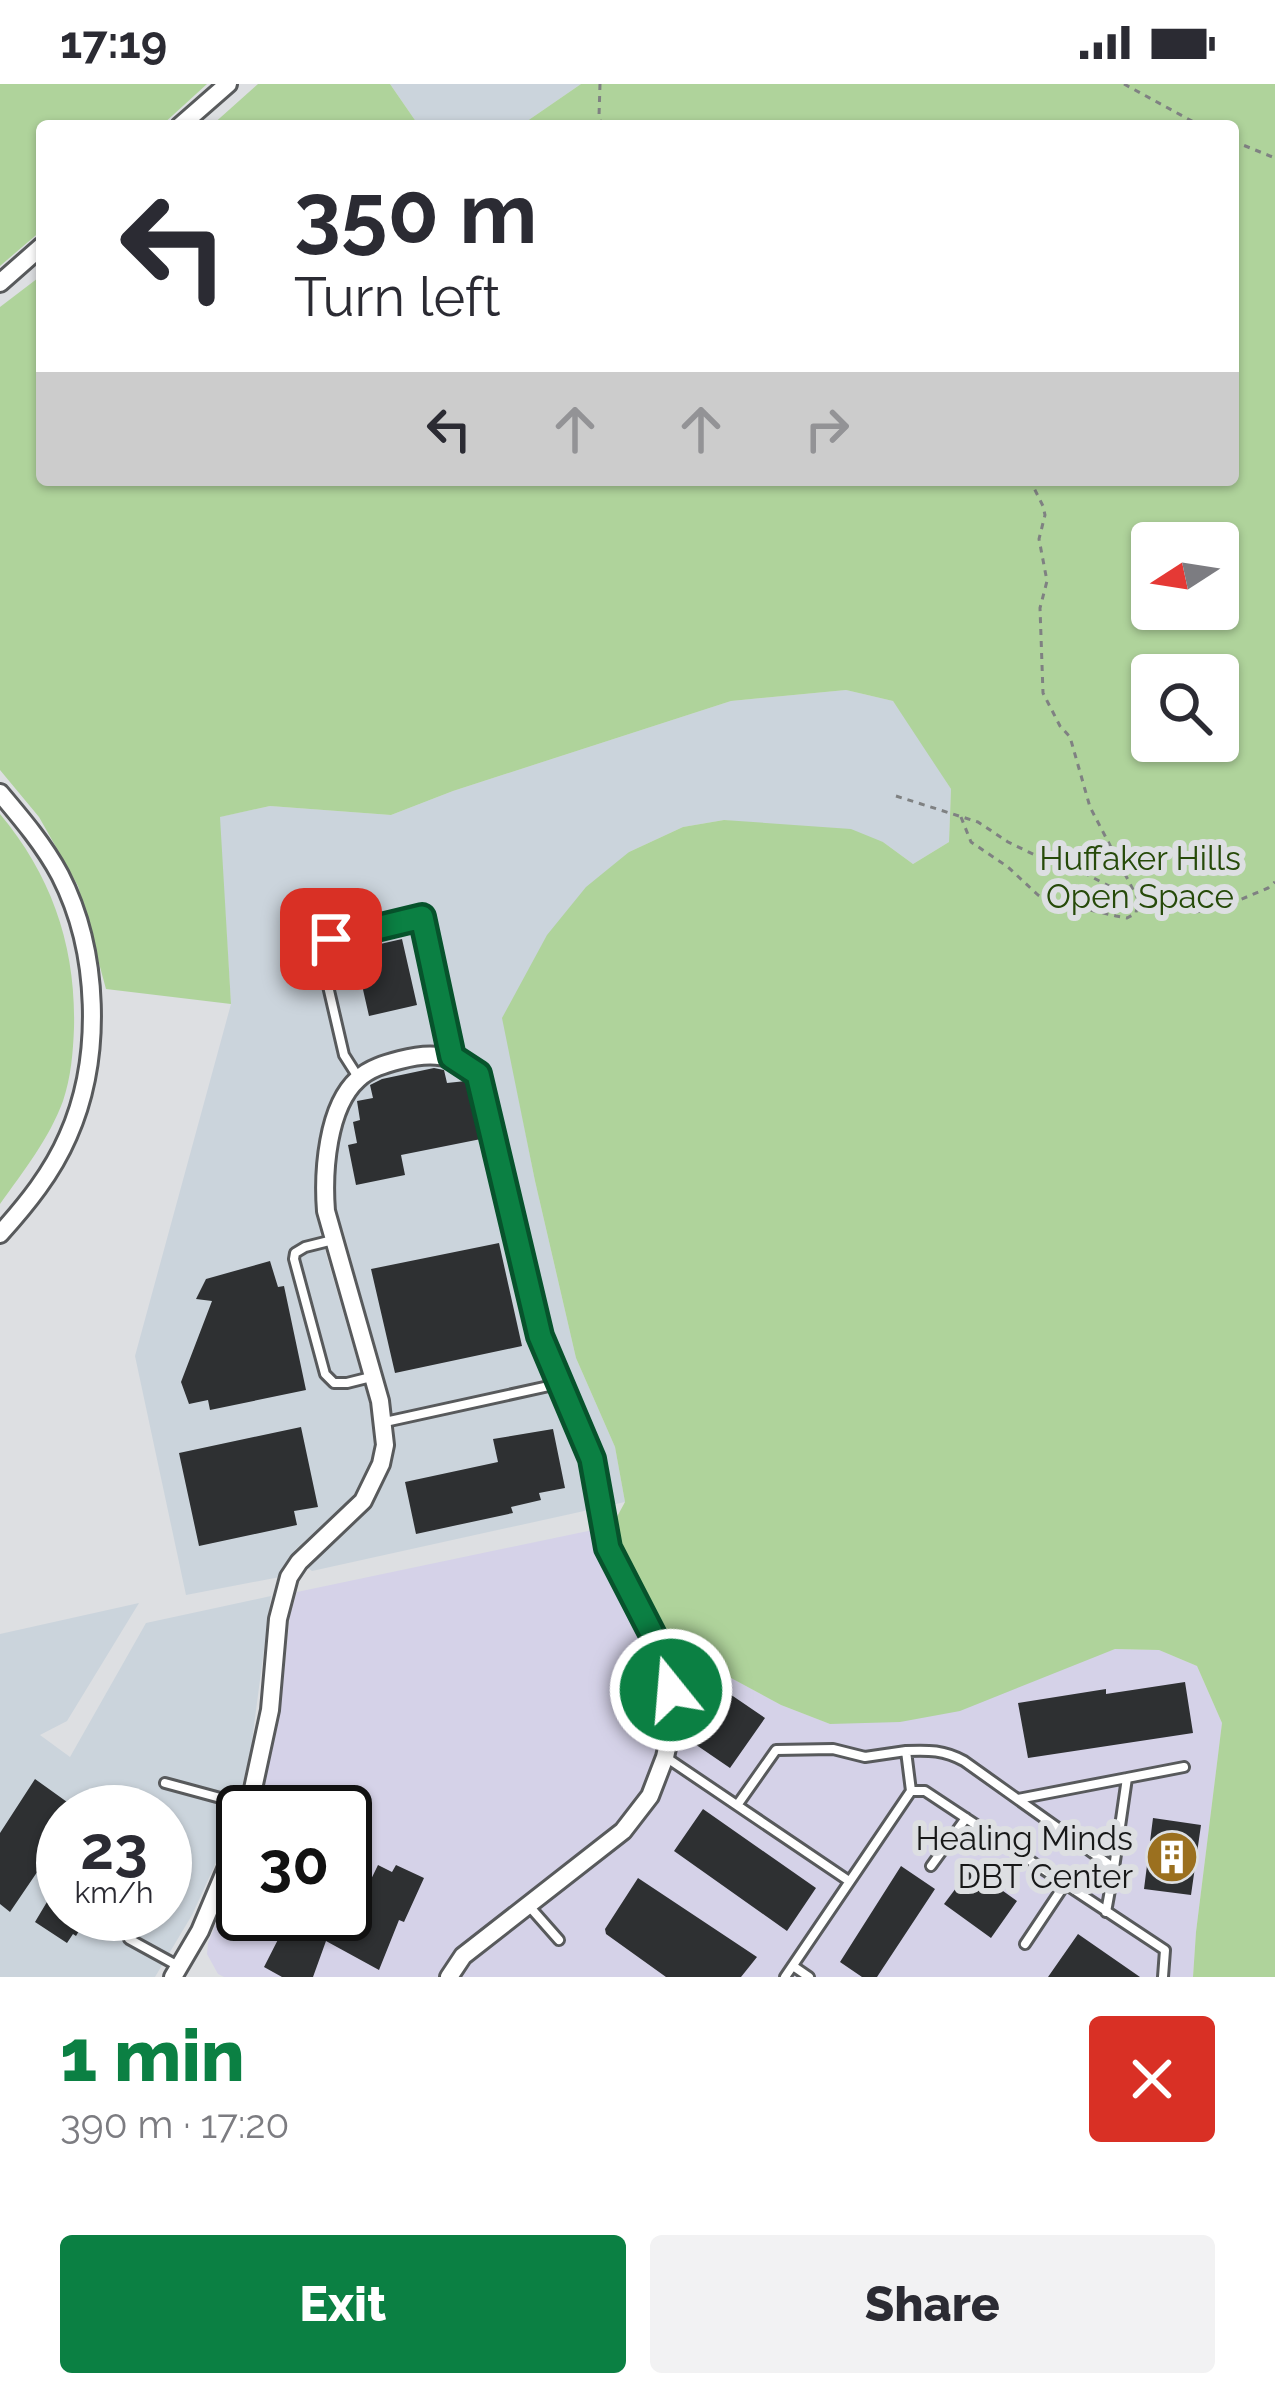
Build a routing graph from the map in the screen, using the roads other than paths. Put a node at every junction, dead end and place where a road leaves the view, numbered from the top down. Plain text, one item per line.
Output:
1 (228, 84) edge
2 (187, 120) edge
3 (36, 251) edge
4 (0, 283) edge
5 (0, 793) edge
6 (452, 1057) junction
7 (358, 1079) junction
8 (0, 1234) edge
9 (334, 1240) junction
10 (373, 1376) junction
11 (561, 1383) junction
12 (383, 1422) junction
13 (906, 1751) junction
14 (665, 1757) junction
15 (1184, 1767) dead end
16 (1127, 1778) junction
17 (165, 1783) dead end
18 (254, 1785) edge
19 (911, 1791) junction
20 (216, 1799) edge
21 (1018, 1799) junction
22 (738, 1804) junction
23 (966, 1818) junction
24 (931, 1866) dead end
25 (1114, 1868) junction
26 (849, 1881) junction
27 (1066, 1884) junction
28 (216, 1892) edge
29 (528, 1904) junction
30 (1106, 1912) junction
31 (559, 1940) dead end
32 (132, 1941) edge
33 (1025, 1944) dead end
34 (793, 1966) junction
35 (183, 1974) edge
36 (449, 1977) edge
37 (785, 1977) edge
38 (809, 1977) edge
39 (1163, 1977) edge

1 - 2 street
3 - 4 street
5 - 8 street
6 - 7 street
6 - 7 lane
6 - 11 street
7 - 9 street
9 - 10 street
9 - 10 lane
10 - 12 street
11 - 12 lane
11 - 14 street
12 - 18 street
13 - 19 lane
13 - 21 lane
13 - 22 lane
14 - 22 lane
14 - 29 street
15 - 16 lane
16 - 21 lane
16 - 25 lane
17 - 20 lane
19 - 23 lane
19 - 26 lane
21 - 25 lane
22 - 26 lane
23 - 24 lane
23 - 27 lane
25 - 30 lane
26 - 34 lane
27 - 30 lane
27 - 33 lane
28 - 35 street
29 - 31 lane
29 - 36 street
30 - 39 lane
32 - 35 lane
34 - 37 lane
34 - 38 lane

